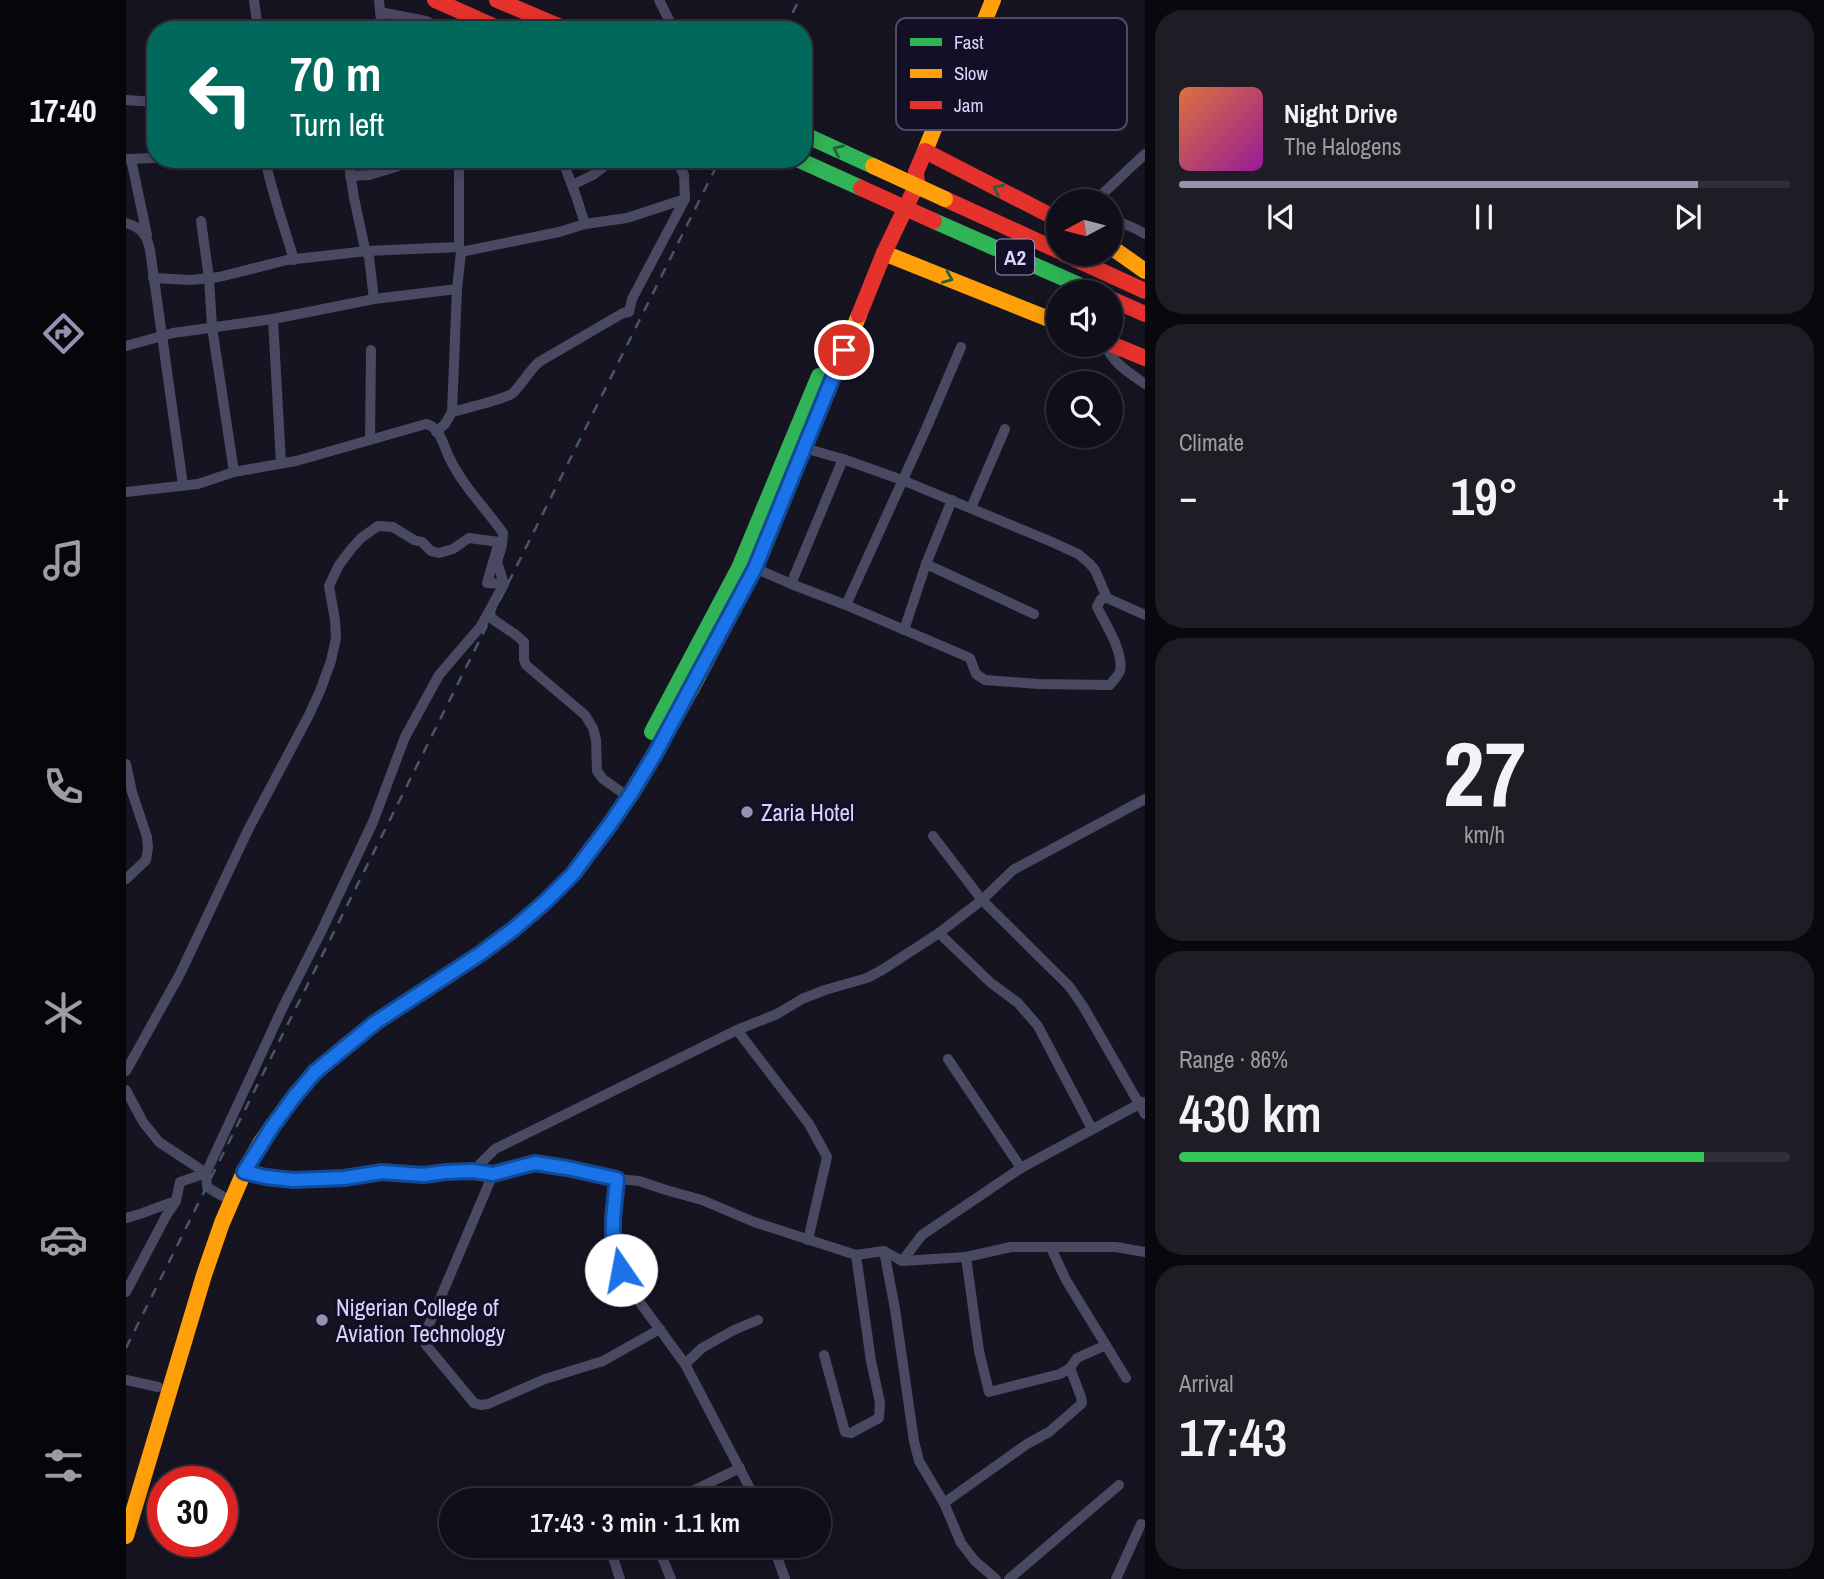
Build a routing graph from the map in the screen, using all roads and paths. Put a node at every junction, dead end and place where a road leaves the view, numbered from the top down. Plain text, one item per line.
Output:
1 (254, 0) edge
2 (435, 0) edge
3 (497, 0) edge
4 (659, 0) edge
5 (981, 0) edge
6 (993, 0) edge
7 (380, 6) edge
8 (974, 18) edge
9 (986, 18) edge
10 (257, 21) edge
11 (426, 21) edge
12 (482, 21) edge
13 (547, 21) edge
14 (670, 21) edge
15 (126, 100) edge
16 (147, 101) edge
17 (934, 130) edge
18 (812, 138) edge
19 (925, 151) junction
20 (1145, 155) edge
21 (147, 158) edge
22 (128, 159) edge
23 (812, 166) edge
24 (267, 168) edge
25 (349, 168) edge
26 (393, 168) edge
27 (460, 168) edge
28 (565, 168) edge
29 (602, 168) edge
30 (680, 168) edge
31 (916, 172) junction
32 (350, 176) junction
33 (572, 185) junction
34 (1108, 189) edge
35 (685, 199) junction
36 (1046, 214) edge
37 (201, 221) dead end
38 (126, 223) edge
39 (585, 224) junction
40 (1124, 224) edge
41 (1145, 234) edge
42 (147, 236) junction
43 (1046, 245) edge
44 (460, 249) junction
45 (367, 251) junction
46 (884, 253) junction
47 (1124, 256) edge
48 (294, 260) junction
49 (1090, 266) edge
50 (1145, 271) edge
51 (153, 278) junction
52 (209, 278) junction
53 (1069, 280) edge
54 (457, 289) junction
55 (1145, 291) edge
56 (374, 299) junction
57 (1123, 304) edge
58 (1145, 314) edge
59 (1046, 318) edge
60 (273, 319) junction
61 (212, 327) junction
62 (162, 336) junction
63 (126, 346) edge
64 (961, 346) dead end
65 (1123, 349) edge
66 (372, 351) dead end
67 (1112, 357) edge
68 (1145, 358) edge
69 (1145, 384) edge
70 (452, 412) junction
71 (1005, 429) dead end
72 (436, 432) junction
73 (370, 439) junction
74 (804, 448) junction
75 (843, 459) junction
76 (281, 463) junction
77 (234, 472) junction
78 (902, 480) junction
79 (183, 485) junction
80 (126, 492) edge
81 (951, 500) junction
82 (971, 508) junction
83 (926, 564) junction
84 (755, 568) junction
85 (504, 584) junction
86 (791, 584) junction
87 (1107, 598) junction
88 (846, 605) junction
89 (490, 611) junction
90 (1034, 614) dead end
91 (1145, 615) edge
92 (904, 630) junction
93 (126, 764) edge
94 (620, 791) junction
95 (1145, 799) edge
96 (933, 836) dead end
97 (126, 879) edge
98 (982, 900) junction
99 (939, 933) junction
100 (737, 1030) junction
101 (948, 1059) dead end
102 (126, 1071) edge
103 (126, 1090) edge
104 (1143, 1106) edge
105 (1092, 1129) junction
106 (1021, 1168) junction
107 (473, 1171) junction
108 (244, 1172) junction
109 (206, 1173) junction
110 (493, 1174) junction
111 (617, 1179) junction
112 (222, 1196) junction
113 (176, 1201) junction
114 (126, 1218) edge
115 (808, 1240) junction
116 (1051, 1248) junction
117 (884, 1251) junction
118 (1145, 1252) edge
119 (856, 1255) junction
120 (966, 1257) junction
121 (902, 1261) junction
122 (126, 1293) edge
123 (758, 1320) dead end
124 (660, 1329) junction
125 (1106, 1345) junction
126 (824, 1355) dead end
127 (685, 1364) junction
128 (1070, 1368) junction
129 (1126, 1378) dead end
130 (126, 1380) edge
131 (158, 1387) junction
132 (740, 1468) junction
133 (1119, 1485) dead end
134 (699, 1488) edge
135 (750, 1488) edge
136 (126, 1497) edge
137 (944, 1503) junction
138 (1141, 1524) dead end
139 (126, 1536) edge
140 (613, 1558) edge
141 (662, 1558) edge
142 (778, 1558) edge
143 (620, 1579) edge
144 (671, 1579) edge
145 (785, 1579) edge
146 (996, 1579) edge
147 (1009, 1579) edge
148 (1116, 1579) edge

1 - 10 street
2 - 12 main road
3 - 13 main road
4 - 14 street
5 - 8 main road
6 - 9 main road
7 - 11 street
15 - 16 street
17 - 19 main road
43 -> 18 main road, A2, bridge
19 - 31 main road
36 -> 19 main road
20 - 34 street
21 - 22 street
22 - 42 street
23 - 53 main road, A2, bridge
24 - 48 street
25 - 32 street
26 - 32 street
27 - 44 street
28 - 33 street
29 - 33 street
30 - 35 street
31 - 46 main road
31 - 94 main road
32 - 45 street
33 - 39 street
35 - 39 street
35 - 70 street
37 - 52 street
38 - 42 street
39 - 44 street
40 - 41 street
42 - 51 street
44 - 45 street
44 - 54 street
45 - 48 street
45 - 56 street
46 -> 59 main road
46 - 74 main road
47 - 50 main road
48 - 52 street
49 - 55 main road, A2
51 - 52 street
51 - 62 street
52 - 61 street
54 - 56 street
54 - 70 street
56 - 60 street
57 - 58 main road
60 - 61 street
60 - 76 street
61 - 62 street
61 - 77 street
62 - 63 street
62 - 79 street
64 - 78 street
65 - 68 main road
66 - 73 street
67 - 69 street
70 - 72 street
71 - 82 street
72 - 73 street
72 - 85 street
73 - 76 street
74 - 75 street
74 - 84 main road
75 - 78 street
75 - 86 street
76 - 77 street
77 - 79 street
78 - 81 street
78 - 88 street
79 - 80 street
81 - 82 street
81 - 83 street
82 - 87 street
83 - 90 street
83 - 92 street
84 - 86 street
84 - 108 main road
85 - 89 street
85 - 102 street
86 - 88 street
87 - 91 street
87 - 92 street
88 - 92 street
89 - 94 street
89 - 109 street
93 - 97 street
94 - 112 main road
95 - 98 street
96 - 98 street
98 - 99 street
98 - 104 street
99 - 100 street
99 - 105 street
100 - 107 street
100 - 115 street
101 - 106 street
103 - 109 street
104 - 105 street
105 - 106 street
106 - 121 street
107 - 108 street
107 - 110 street
108 - 139 main road
109 - 112 street
109 - 113 street
110 - 111 street
110 - 124 street
111 - 115 street
111 - 124 street
112 - 131 main road
113 - 114 street
113 - 122 street
115 - 119 street
116 - 118 street
116 - 120 street
116 - 125 street
117 - 119 street
117 - 121 street
117 - 137 street
119 - 126 street
120 - 121 street
120 - 128 street
123 - 127 street
124 - 127 street
125 - 128 street
125 - 129 street
127 - 132 street
128 - 137 street
130 - 131 street
131 - 136 main road
132 - 134 street
132 - 135 street
133 - 147 street
137 - 146 street
138 - 148 street
140 - 143 street
141 - 144 street
142 - 145 street

